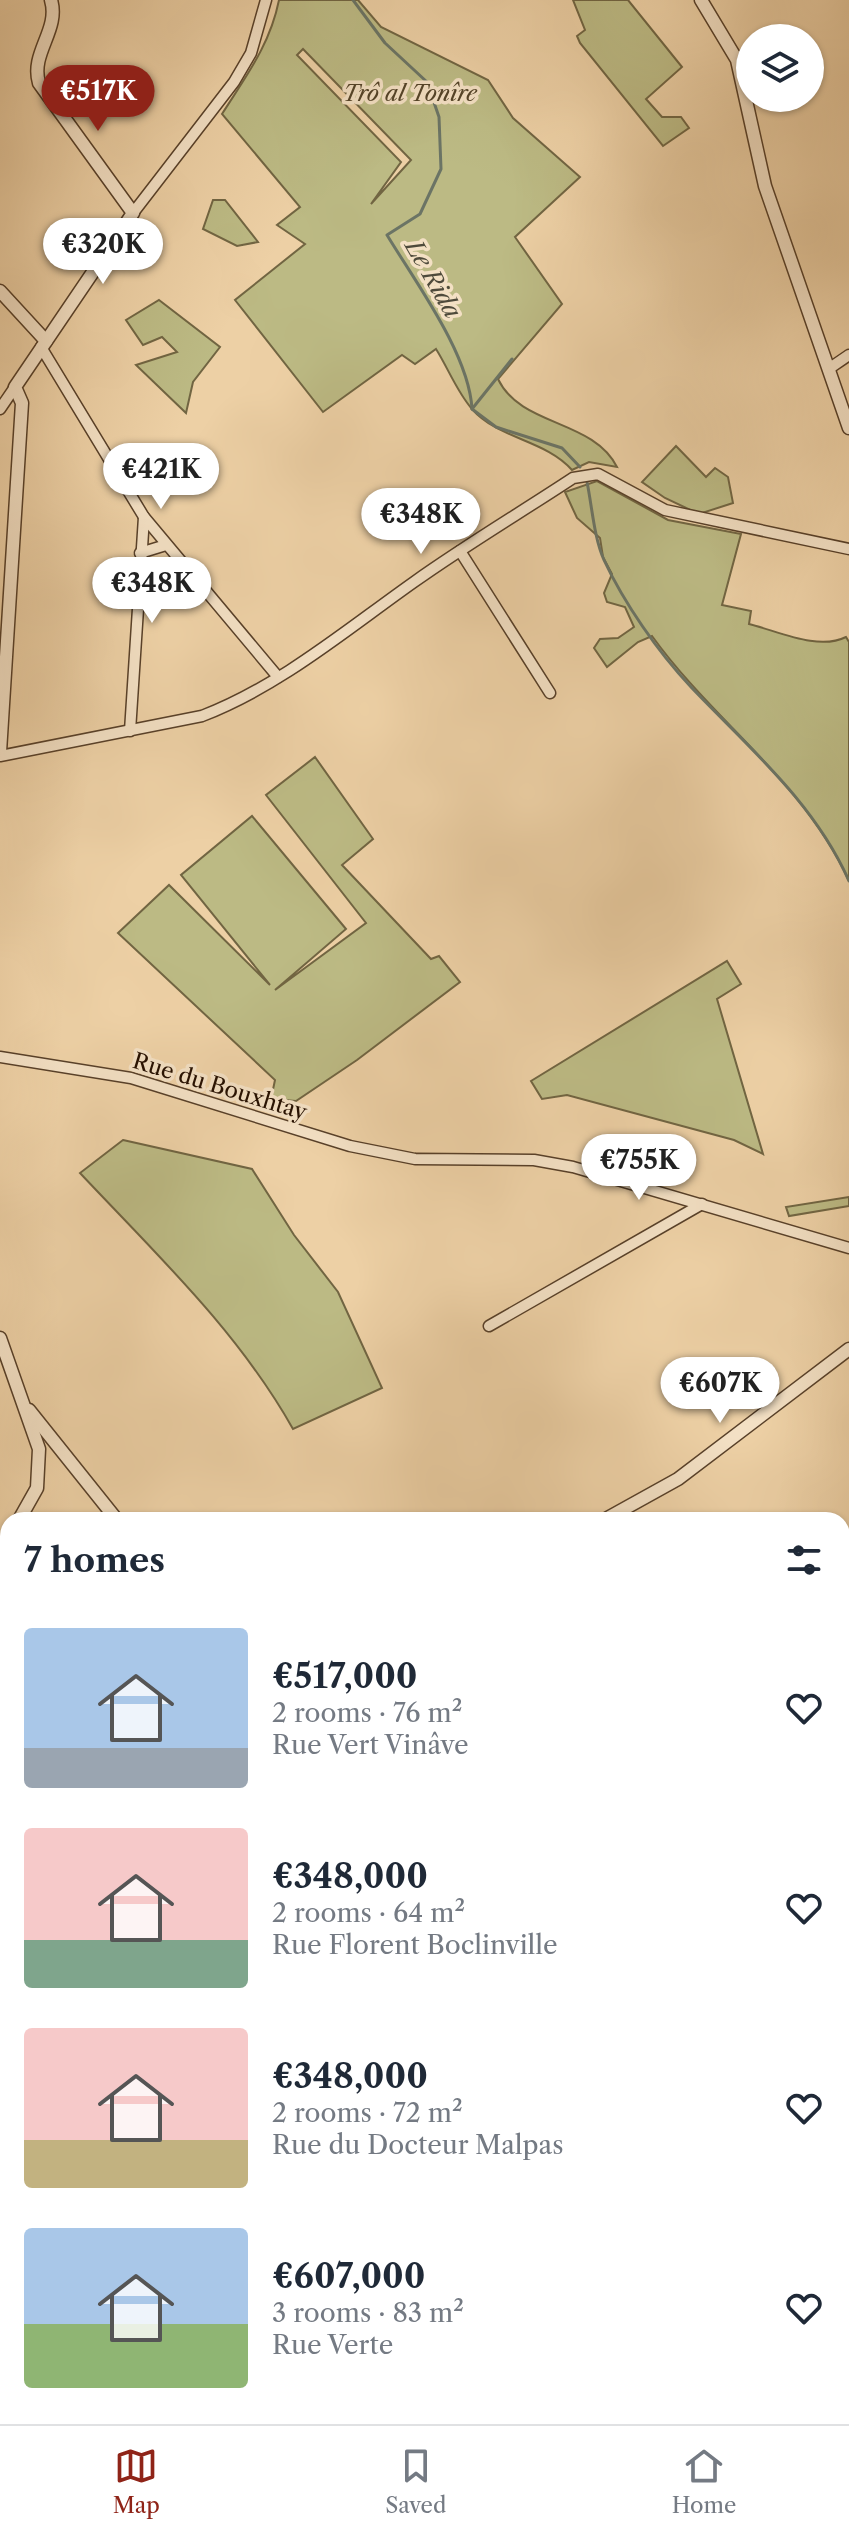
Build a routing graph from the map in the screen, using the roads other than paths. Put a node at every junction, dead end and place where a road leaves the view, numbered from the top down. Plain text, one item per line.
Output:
1 (51, 0) edge
2 (266, 0) edge
3 (701, 0) edge
4 (133, 213) junction
5 (0, 291) edge
6 (43, 344) junction
7 (849, 355) edge
8 (830, 368) junction
9 (15, 387) junction
10 (0, 409) edge
11 (849, 428) edge
12 (144, 517) junction
13 (166, 545) junction
14 (849, 549) edge
15 (460, 551) junction
16 (140, 553) junction
17 (278, 677) junction
18 (550, 693) dead end
19 (130, 731) junction
20 (0, 754) edge
21 (0, 1057) edge
22 (702, 1204) junction
23 (849, 1248) edge
24 (489, 1326) dead end
25 (0, 1338) edge
26 (849, 1349) edge
27 (25, 1405) junction
28 (58, 1444) junction
29 (39, 1449) junction
30 (24, 1512) edge
31 (111, 1512) edge
32 (618, 1512) edge

1 - 4 street
2 - 4 street
3 - 8 street
4 - 6 street
5 - 6 street
6 - 9 street
6 - 12 street
7 - 8 street
8 - 11 street
9 - 10 street
9 - 20 street
12 - 13 street
12 - 16 street
13 - 16 street
13 - 17 street
14 - 15 street
15 - 17 street
15 - 18 street
16 - 19 street
17 - 19 street
19 - 20 street
21 - 22 street, Rue du Bouxhtay
22 - 23 street, Rue du Bouxhtay
22 - 24 street
25 - 27 street
26 - 32 street
27 - 28 street
27 - 29 street
28 - 29 street
28 - 31 street
29 - 30 street

